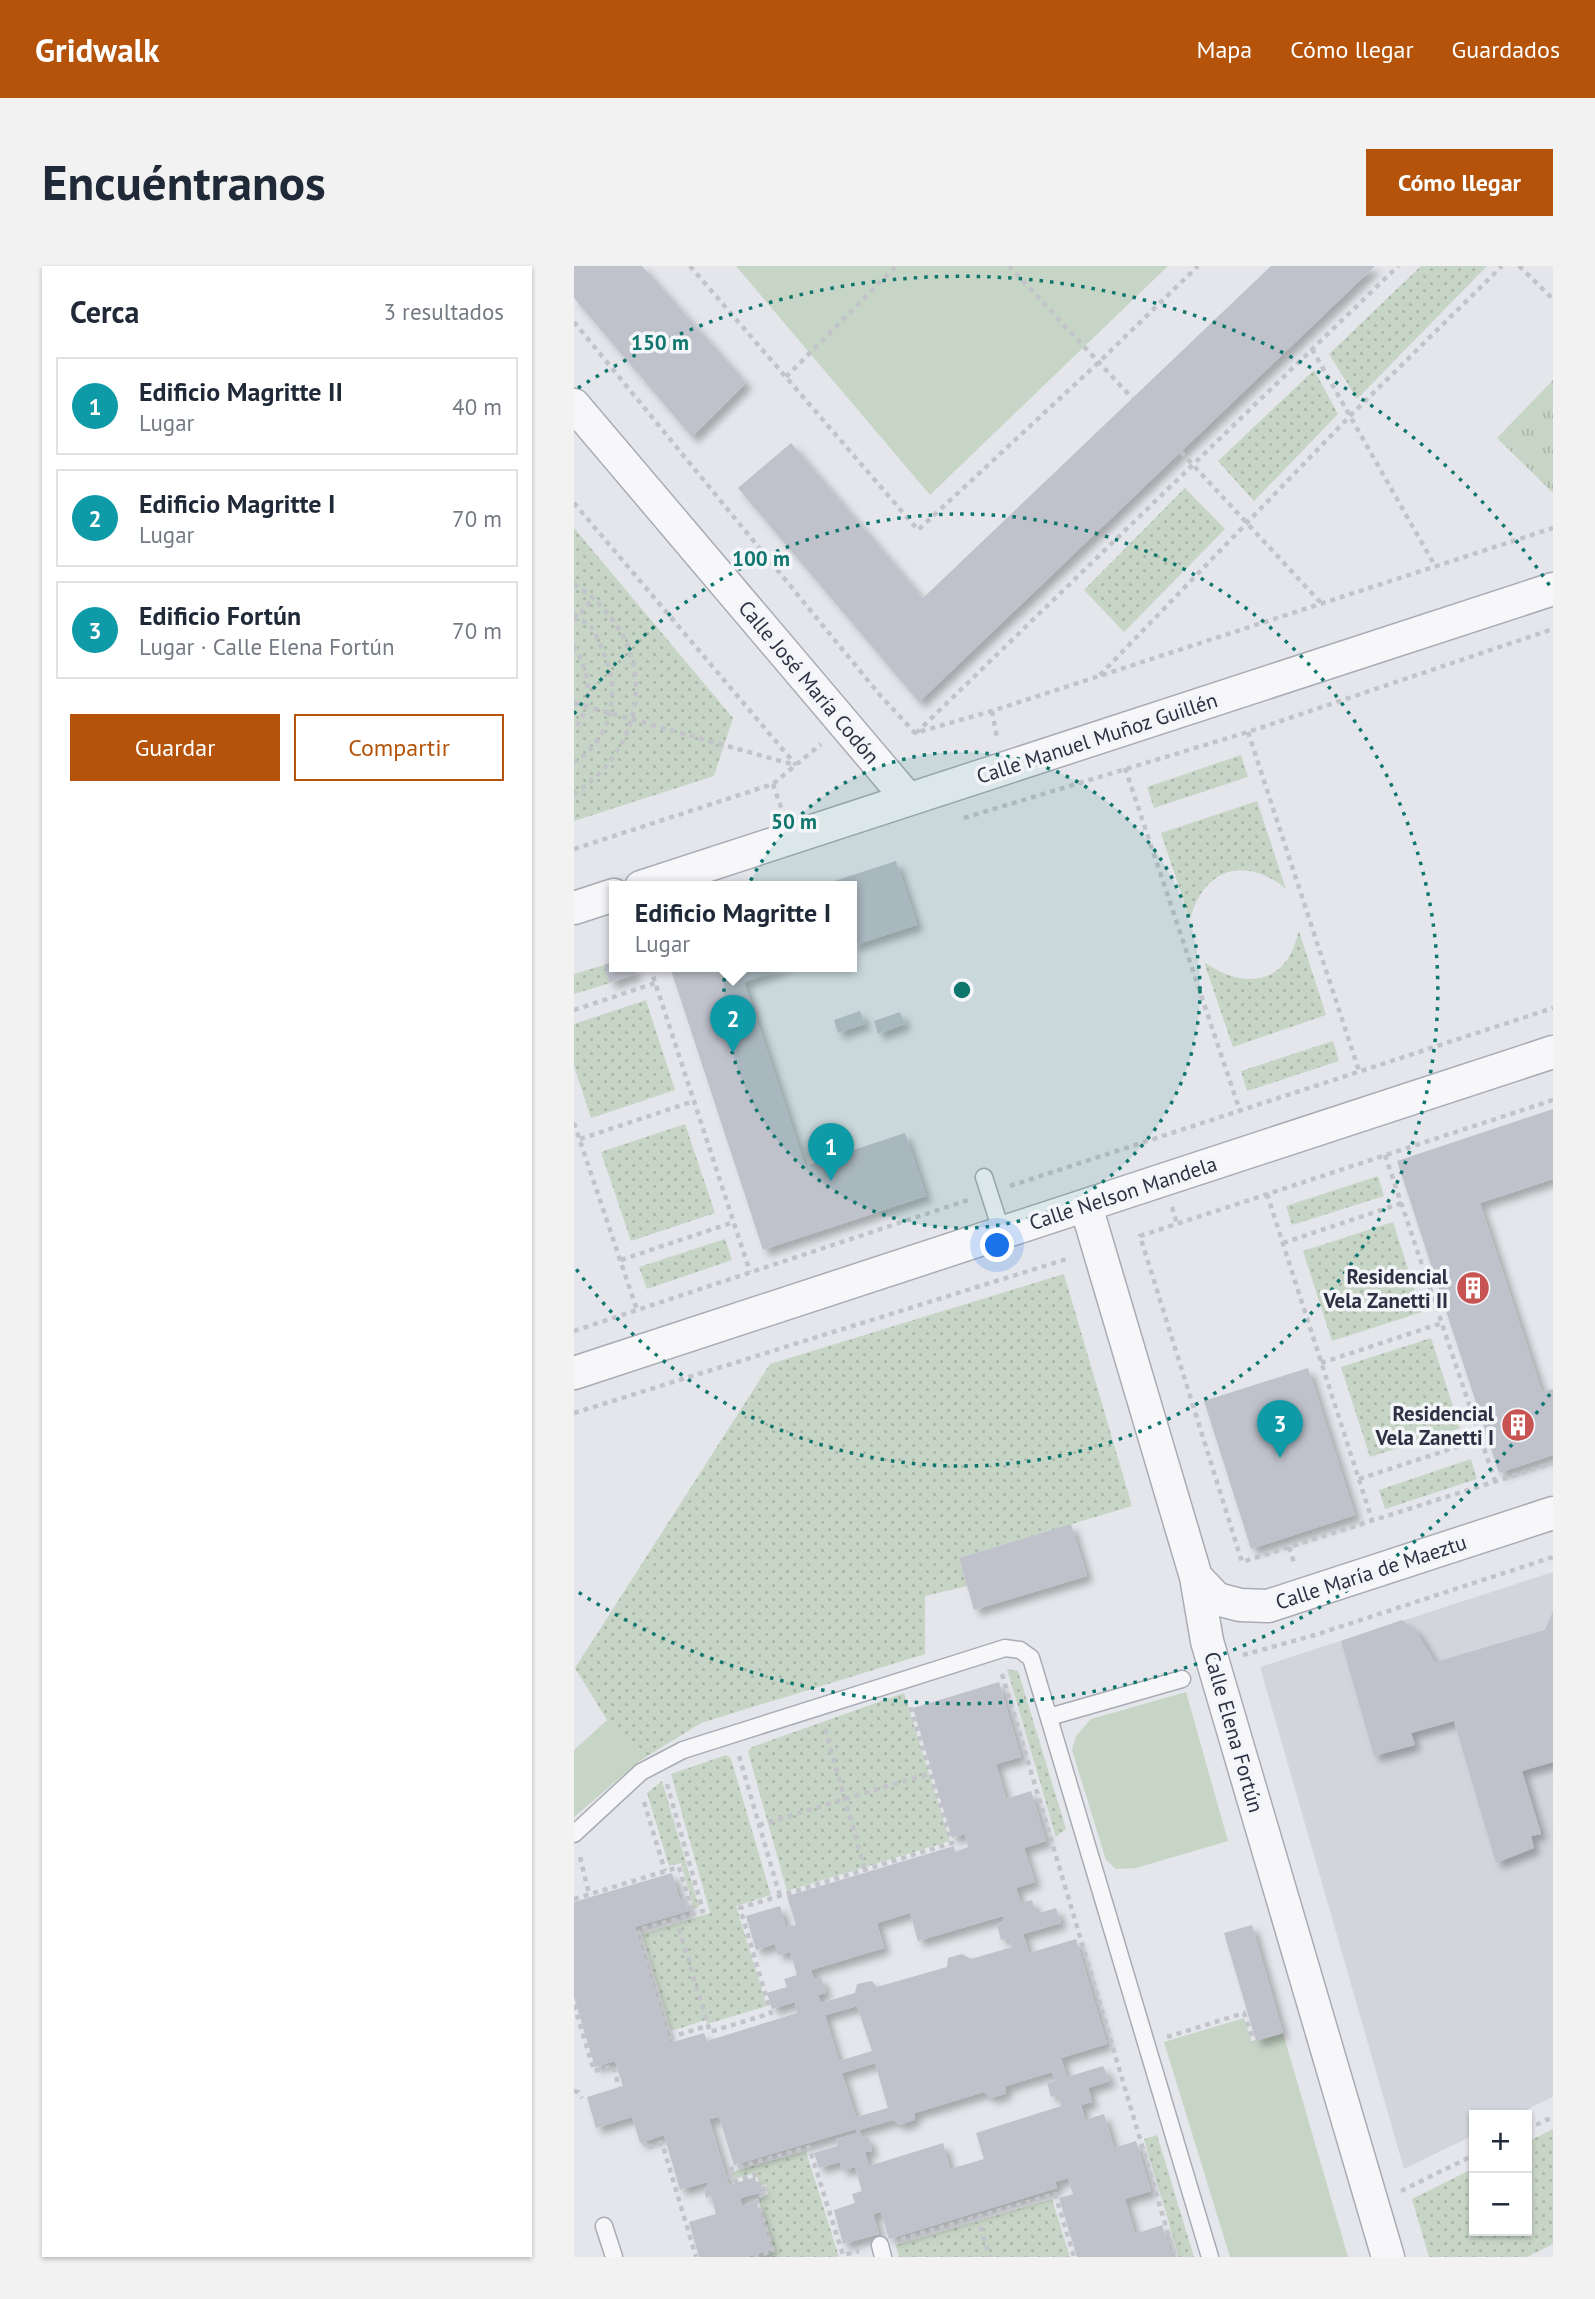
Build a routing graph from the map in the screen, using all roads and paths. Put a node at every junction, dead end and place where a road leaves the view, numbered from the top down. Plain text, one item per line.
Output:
1 (690, 266) edge
2 (897, 266) edge
3 (1009, 266) edge
4 (1198, 266) edge
5 (1398, 266) edge
6 (1502, 266) edge
7 (1519, 266) edge
8 (1553, 299) edge
9 (574, 322) edge
10 (1312, 349) junction
11 (1098, 363) junction
12 (785, 377) junction
13 (1132, 398) dead end
14 (574, 405) edge
15 (1350, 416) junction
16 (1181, 452) dead end
17 (1193, 464) junction
18 (574, 503) edge
19 (1246, 523) junction
20 (1553, 528) edge
21 (1435, 566) junction
22 (574, 584) edge
23 (1553, 589) edge
24 (594, 597) junction
25 (1321, 603) junction
26 (575, 617) edge
27 (1553, 629) edge
28 (574, 646) edge
29 (1100, 676) junction
30 (879, 694) junction
31 (574, 702) edge
32 (586, 706) junction
33 (610, 713) junction
34 (631, 719) junction
35 (844, 724) junction
36 (574, 729) edge
37 (1248, 732) junction
38 (915, 733) junction
39 (574, 762) edge
40 (796, 765) junction
41 (1125, 768) junction
42 (574, 794) edge
43 (908, 799) junction
44 (962, 819) dead end
45 (574, 849) edge
46 (659, 881) edge
47 (609, 897) edge
48 (574, 908) edge
49 (651, 972) edge
50 (654, 983) junction
51 (1553, 1008) edge
52 (574, 1010) edge
53 (1553, 1052) edge
54 (1359, 1071) junction
55 (1553, 1100) edge
56 (694, 1101) junction
57 (1240, 1111) junction
58 (574, 1123) edge
59 (580, 1139) junction
60 (1385, 1155) junction
61 (984, 1177) dead end
62 (989, 1193) junction
63 (1267, 1194) junction
64 (1402, 1203) junction
65 (1086, 1206) junction
66 (734, 1222) junction
67 (1002, 1233) junction
68 (1283, 1243) junction
69 (621, 1260) junction
70 (1149, 1267) junction
71 (1073, 1269) dead end
72 (750, 1272) junction
73 (1108, 1280) junction
74 (637, 1310) junction
75 (1442, 1323) junction
76 (574, 1331) edge
77 (1321, 1363) junction
78 (574, 1373) edge
79 (574, 1413) edge
80 (1481, 1439) junction
81 (1553, 1463) edge
82 (1360, 1479) junction
83 (1495, 1481) junction
84 (1553, 1513) edge
85 (1372, 1520) junction
86 (1553, 1557) edge
87 (1196, 1577) junction
88 (1236, 1657) dead end
89 (1001, 1671) dead end
90 (1182, 1679) dead end
91 (909, 1700) dead end
92 (1049, 1717) junction
93 (823, 1721) dead end
94 (733, 1734) junction
95 (930, 1773) junction
96 (665, 1777) dead end
97 (845, 1800) junction
98 (644, 1801) dead end
99 (759, 1825) junction
100 (574, 1834) edge
101 (865, 1870) junction
102 (665, 1871) junction
103 (780, 1896) junction
104 (574, 1899) edge
105 (693, 1914) junction
106 (676, 1919) junction
107 (574, 2005) edge
108 (707, 2026) junction
109 (1158, 2039) dead end
110 (1254, 2042) dead end
111 (619, 2087) dead end
112 (574, 2091) edge
113 (582, 2098) dead end
114 (1553, 2117) edge
115 (1532, 2127) edge
116 (644, 2141) dead end
117 (1469, 2157) edge
118 (1397, 2193) dead end
119 (977, 2217) junction
120 (604, 2226) dead end
121 (881, 2251) edge
122 (614, 2257) edge
123 (696, 2257) edge
124 (754, 2257) edge
125 (990, 2257) edge
126 (1072, 2257) edge
127 (1175, 2257) edge
128 (1210, 2257) edge
129 (1388, 2257) edge

1 - 12 path
2 - 12 path
3 - 11 path
4 - 11 path
5 - 10 path
6 - 15 path
7 - 8 path
9 - 30 path
10 - 15 path
10 - 17 path
11 - 12 path
11 - 13 path
14 - 35 street, Calle José María Codón
15 - 19 path
15 - 21 path
16 - 17 path
17 - 19 path
17 - 38 path
18 - 40 path
19 - 25 path
19 - 29 path
20 - 21 path
21 - 25 path
22 - 24 path
23 - 43 street, Calle Manuel Muñoz Guillén
24 - 26 path
24 - 34 path
25 - 29 path
26 - 33 path
27 - 37 path
28 - 32 path
29 - 38 path
30 - 35 path
30 - 38 path
31 - 32 path
32 - 33 path
32 - 36 path
33 - 34 path
33 - 39 path
34 - 40 path
34 - 42 path
35 - 40 path
35 - 43 street, Calle José María Codón
37 - 41 path
37 - 54 path
40 - 45 path
41 - 44 path
41 - 57 path
43 - 46 street, Calle Manuel Muñoz Guillén
47 - 48 street
49 - 50 path
50 - 52 path
50 - 56 path
51 - 54 path
53 - 65 street, Calle Nelson Mandela
54 - 57 path
55 - 60 path
56 - 59 path
56 - 66 path
57 - 62 path
58 - 59 path
59 - 69 path
60 - 63 path
60 - 64 path
61 - 62 lane
62 - 67 lane
62 - 72 path
63 - 68 path
63 - 70 path
64 - 68 path
64 - 75 path
65 - 67 street, Calle Nelson Mandela
65 - 73 street, Calle Elena Fortún
66 - 69 path
66 - 72 path
67 - 78 street, Calle Nelson Mandela
68 - 77 path
69 - 74 path
70 - 73 path
70 - 85 path
71 - 79 path
72 - 74 path
73 - 87 street, Calle Elena Fortún
74 - 76 path
75 - 77 path
75 - 80 path
77 - 82 path
80 - 82 path
80 - 83 path
81 - 83 path
82 - 85 path
83 - 85 path
84 - 87 street, Calle María de Maeztu
86 - 88 path
87 - 129 street, Calle Elena Fortún
89 - 127 path
90 - 92 lane
91 - 95 path
92 - 94 lane
92 - 128 lane
93 - 97 path
94 - 99 path
94 - 100 lane
95 - 97 path
95 - 101 path
96 - 105 path
97 - 99 path
97 - 101 path
98 - 102 path
99 - 103 path
101 - 103 path
102 - 104 path
102 - 105 path
103 - 108 path
105 - 106 path
106 - 108 path
106 - 108 path
107 - 111 path
109 - 110 path
112 - 113 path
114 - 115 path
116 - 123 path
117 - 118 path
119 - 121 path
119 - 125 path
119 - 126 path
120 - 122 lane
121 - 124 path

